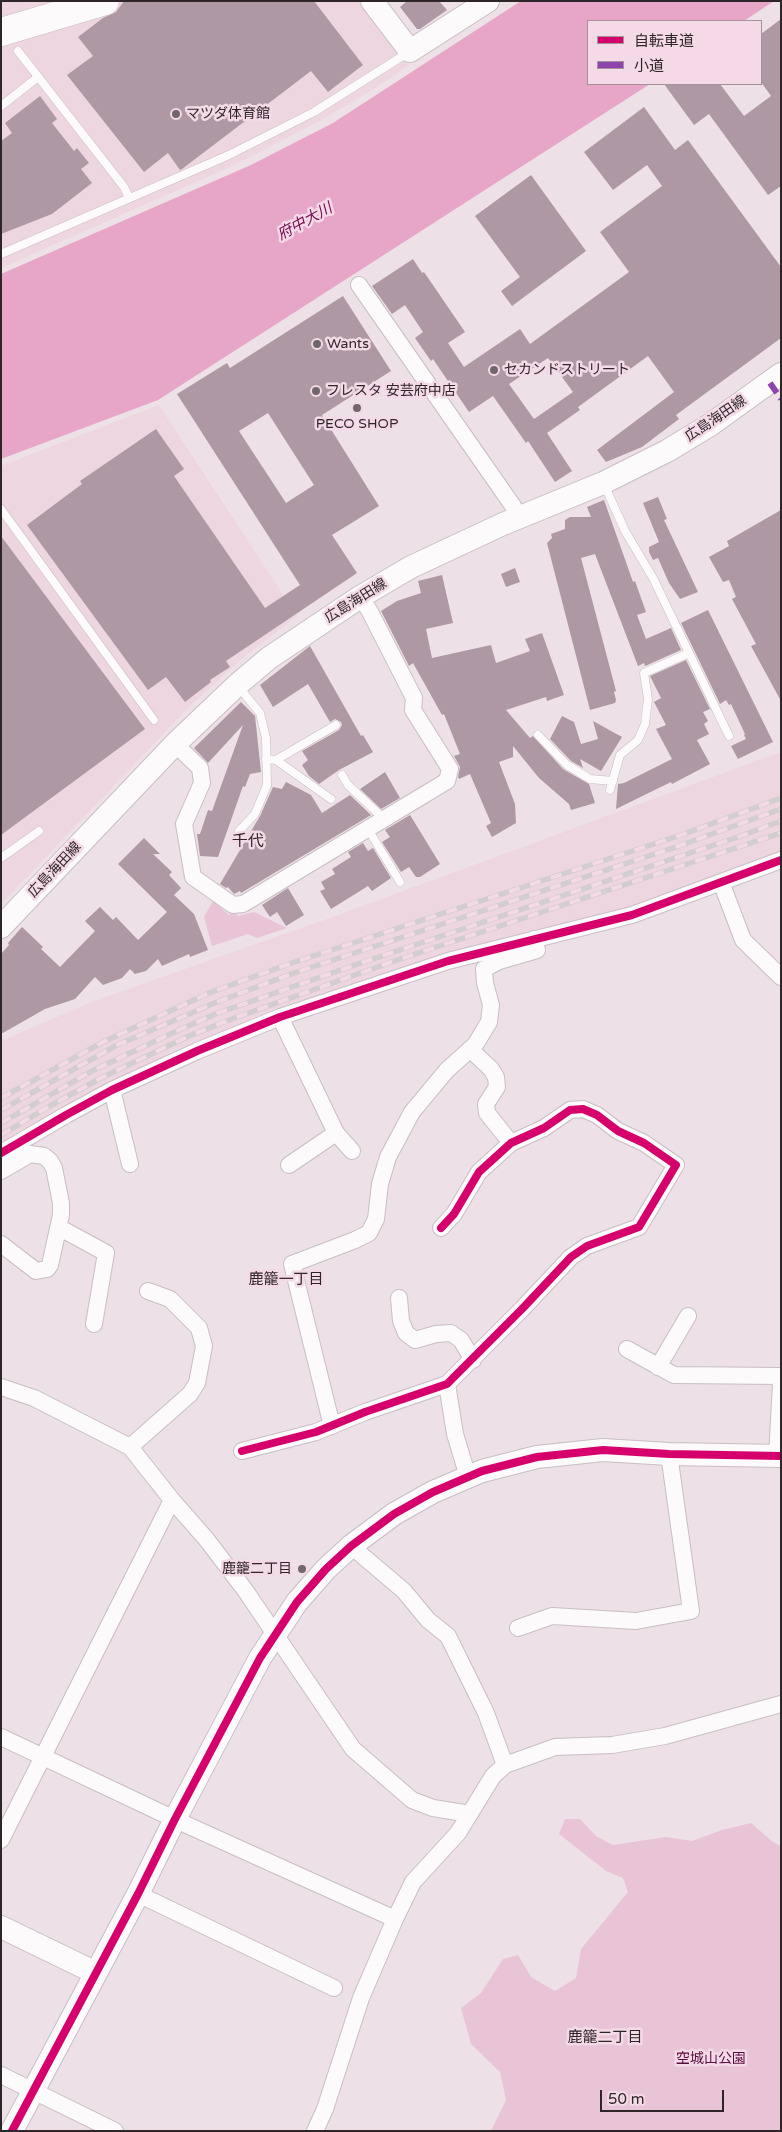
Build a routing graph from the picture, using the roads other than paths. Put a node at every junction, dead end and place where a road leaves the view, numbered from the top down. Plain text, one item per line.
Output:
1 (48, 1) edge
2 (105, 1) edge
3 (372, 1) edge
4 (488, 1) edge
5 (1, 17) edge
6 (10, 42) edge
7 (410, 51) junction
8 (38, 77) junction
9 (1, 106) edge
10 (129, 198) junction
11 (1, 254) edge
12 (359, 285) dead end
13 (781, 374) edge
14 (603, 483) junction
15 (1, 509) edge
16 (518, 518) junction
17 (360, 598) junction
18 (690, 653) junction
19 (237, 685) junction
20 (154, 720) dead end
21 (336, 725) dead end
22 (538, 735) dead end
23 (729, 736) dead end
24 (175, 744) junction
25 (266, 760) junction
26 (276, 760) junction
27 (342, 775) dead end
28 (613, 781) junction
29 (610, 790) dead end
30 (331, 799) dead end
31 (384, 818) junction
32 (368, 829) junction
33 (39, 831) dead end
34 (239, 831) dead end
35 (1, 858) edge
36 (781, 860) edge
37 (400, 882) dead end
38 (721, 882) junction
39 (1, 927) edge
40 (534, 939) junction
41 (781, 977) edge
42 (280, 1017) junction
43 (470, 1049) junction
44 (112, 1090) junction
45 (336, 1133) junction
46 (511, 1143) junction
47 (352, 1151) dead end
48 (1, 1153) edge
49 (130, 1164) dead end
50 (289, 1165) dead end
51 (1, 1171) edge
52 (60, 1228) junction
53 (441, 1228) dead end
54 (1, 1244) edge
55 (148, 1291) dead end
56 (398, 1298) dead end
57 (688, 1316) dead end
58 (94, 1324) dead end
59 (627, 1349) dead end
60 (473, 1360) junction
61 (658, 1367) junction
62 (781, 1376) edge
63 (781, 1383) edge
64 (447, 1384) junction
65 (3, 1391) edge
66 (332, 1426) junction
67 (130, 1447) junction
68 (242, 1451) dead end
69 (669, 1454) junction
70 (779, 1456) edge
71 (468, 1476) junction
72 (172, 1500) junction
73 (351, 1546) junction
74 (518, 1628) dead end
75 (275, 1632) junction
76 (781, 1704) edge
77 (1, 1737) edge
78 (43, 1757) junction
79 (505, 1765) junction
80 (470, 1814) junction
81 (6, 1819) edge
82 (175, 1819) junction
83 (1, 1840) edge
84 (138, 1894) junction
85 (395, 1919) junction
86 (1, 1927) edge
87 (96, 1973) junction
88 (334, 1988) dead end
89 (1, 2075) edge
90 (33, 2091) junction
91 (12, 2131) edge
92 (115, 2131) edge
93 (315, 2131) edge

1 - 5 highway
2 - 6 highway
3 - 7 street
4 - 7 street
6 - 8 lane
7 - 10 lane
8 - 9 lane
8 - 10 lane
10 - 11 lane
12 - 16 street
13 - 14 street, 広島海田線
14 - 16 street, 広島海田線
14 - 18 lane
15 - 20 lane
16 - 17 street, 広島海田線
17 - 19 street, 広島海田線
17 - 31 street
18 - 23 lane
18 - 28 lane
19 - 24 street, 広島海田線
19 - 25 lane
21 - 26 lane
22 - 28 lane
24 - 32 street
24 - 39 street, 広島海田線
25 - 26 lane
25 - 34 lane
26 - 30 lane
27 - 31 lane
28 - 29 lane
31 - 32 street
32 - 37 lane
33 - 35 lane
36 - 38 street
38 - 40 street
38 - 41 street
40 - 42 street
40 - 43 street
42 - 44 street
42 - 45 street
43 - 46 street
43 - 66 street
44 - 48 street
44 - 49 street
45 - 47 street
45 - 50 street
46 - 53 street
46 - 60 street
51 - 52 street
52 - 54 street
52 - 58 street
55 - 67 street
56 - 60 street
57 - 61 street
59 - 61 street
60 - 64 street
61 - 62 street
63 - 70 street
64 - 66 street
64 - 71 street
65 - 67 street
66 - 68 street
67 - 72 street
69 - 70 street
69 - 71 street
69 - 74 street
71 - 73 street
72 - 75 street
72 - 78 street
73 - 75 street
73 - 79 street
75 - 80 street
75 - 82 street
76 - 79 street
77 - 78 street
78 - 81 street
78 - 82 street
79 - 80 street
80 - 85 street
81 - 83 street
82 - 84 street
82 - 85 street
84 - 87 street
84 - 88 street
85 - 93 street
86 - 87 street
87 - 90 street
89 - 90 street
90 - 91 street
90 - 92 street

